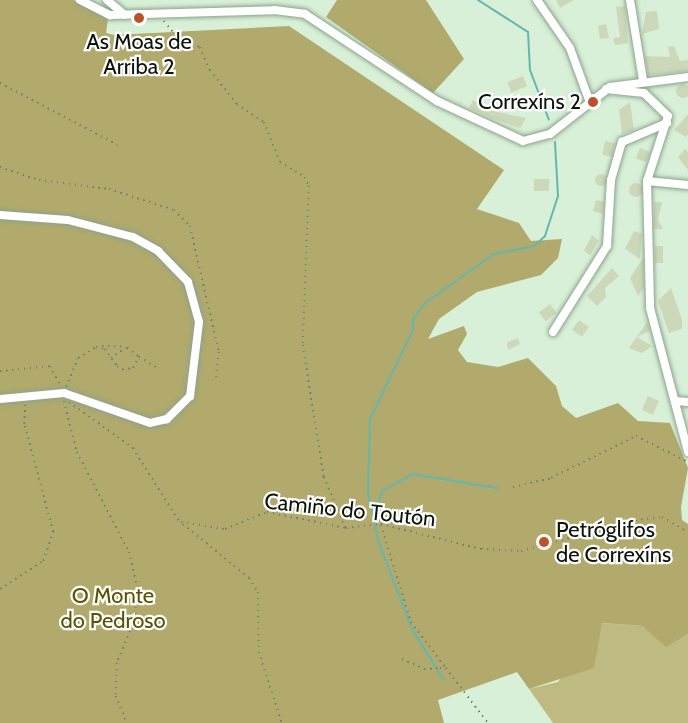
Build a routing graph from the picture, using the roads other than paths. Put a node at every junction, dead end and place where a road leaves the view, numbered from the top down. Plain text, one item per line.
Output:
1 (80, 0) edge
2 (107, 0) edge
3 (537, 0) edge
4 (630, 0) edge
5 (125, 15) junction
6 (688, 77) edge
7 (644, 80) junction
8 (606, 89) junction
9 (589, 100) junction
10 (667, 123) junction
11 (647, 181) junction
12 (688, 185) edge
13 (0, 215) edge
14 (553, 332) dead end
15 (0, 399) edge
16 (675, 401) junction
17 (688, 402) edge
18 (688, 452) edge

1 - 5 street
2 - 5 street
3 - 9 street
4 - 7 street
5 - 9 street
6 - 7 street
7 - 8 street
8 - 9 street
8 - 10 street
10 - 11 street
10 - 14 street
11 - 12 street
11 - 16 street
13 - 15 street
16 - 17 street
16 - 18 street

